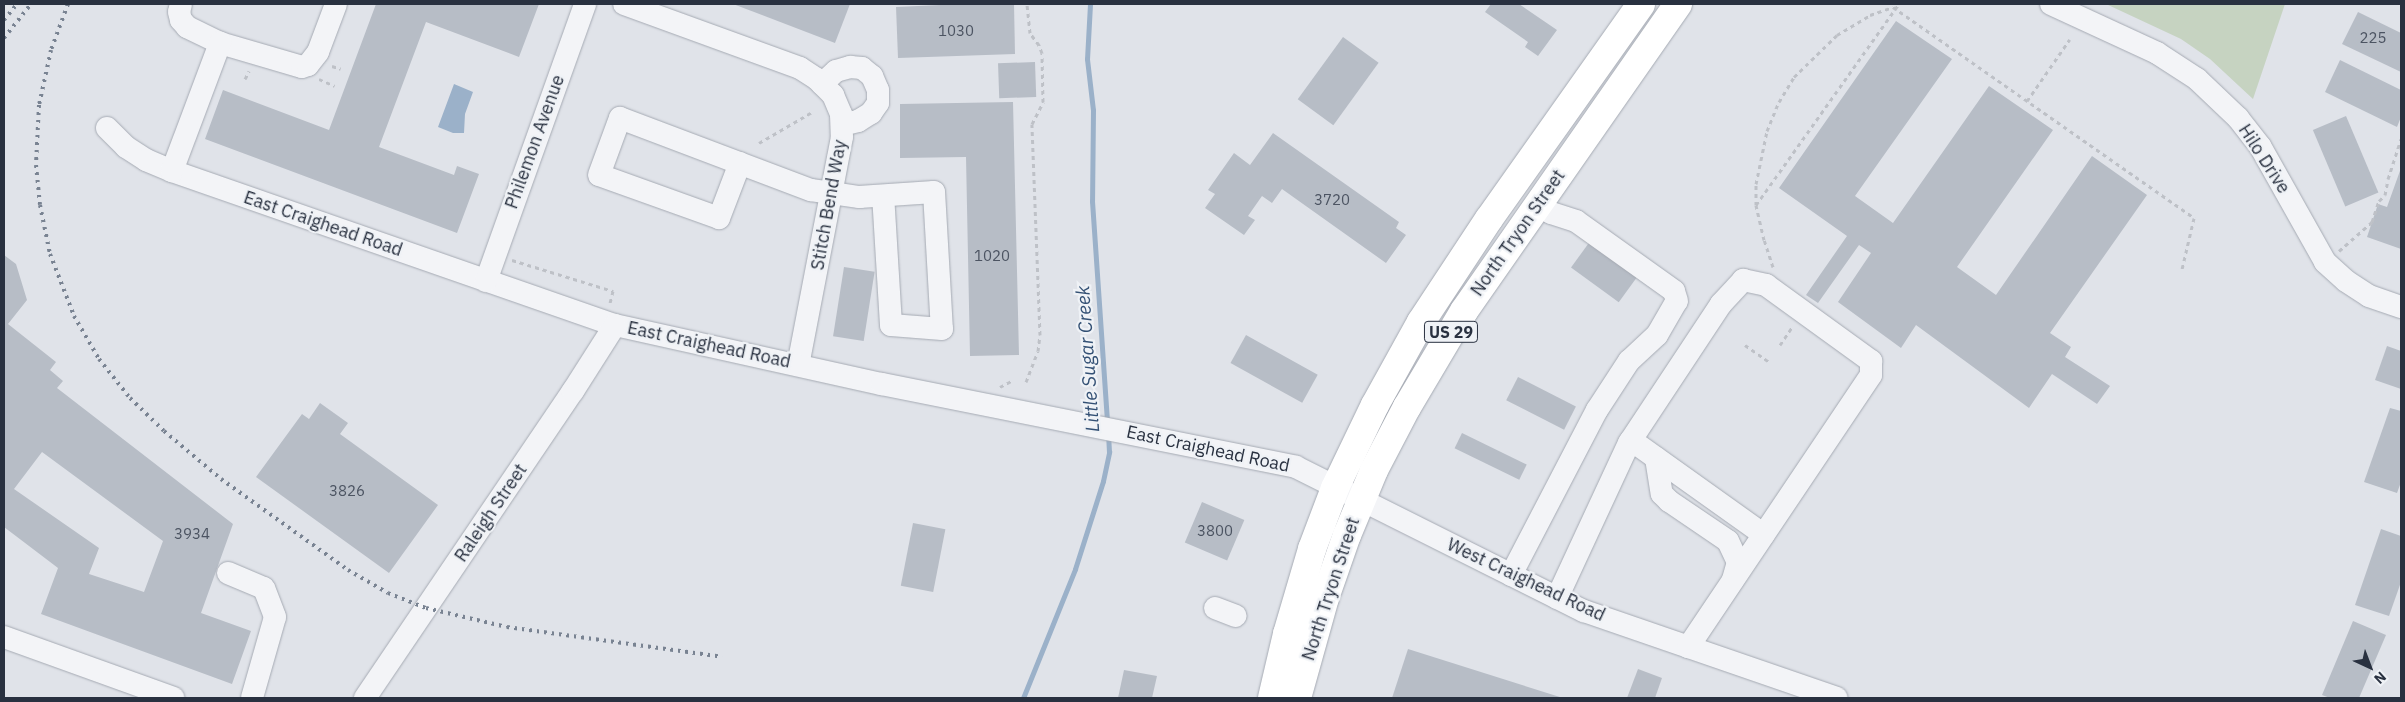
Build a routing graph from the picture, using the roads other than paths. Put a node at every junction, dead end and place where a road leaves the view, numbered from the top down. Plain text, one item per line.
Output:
1 (181, 4) edge
2 (336, 4) edge
3 (585, 4) edge
4 (624, 4) edge
5 (1640, 4) edge
6 (1678, 4) edge
7 (2051, 4) edge
8 (220, 43) junction
9 (822, 84) junction
10 (842, 125) junction
11 (107, 128) dead end
12 (740, 163) junction
13 (172, 171) junction
14 (833, 195) junction
15 (883, 196) junction
16 (1538, 205) junction
17 (486, 281) junction
18 (2401, 307) edge
19 (611, 317) junction
20 (798, 365) junction
21 (1631, 440) junction
22 (1656, 458) junction
23 (1335, 488) junction
24 (1361, 501) junction
25 (1764, 534) junction
26 (228, 573) dead end
27 (1511, 575) junction
28 (1733, 582) junction
29 (1557, 598) junction
30 (1214, 608) dead end
31 (1236, 616) dead end
32 (4, 637) edge
33 (1688, 647) junction
34 (172, 698) edge
35 (252, 698) edge
36 (365, 698) edge
37 (1272, 698) edge
38 (1297, 698) edge
39 (1836, 698) edge

1 - 8 street
2 - 8 street
3 - 17 street, Philemon Avenue
4 - 9 street, Stitch Bend Way
5 - 23 main road, North Tryon Street / US 29
6 - 16 main road, North Tryon Street / US 29
7 - 18 street, Hilo Drive
8 - 13 street
9 - 10 street, Stitch Bend Way
9 - 10 street
10 - 14 street, Stitch Bend Way
11 - 13 street, East Craighead Road
12 - 12 street
12 - 14 street
13 - 17 street, East Craighead Road
14 - 15 street
14 - 20 street, Stitch Bend Way
15 - 15 street
16 - 24 main road, North Tryon Street / US 29
16 - 27 street
17 - 19 street, East Craighead Road
19 - 20 street, East Craighead Road
19 - 36 street, Raleigh Street
20 - 23 street, East Craighead Road
21 - 22 street
21 - 25 street
21 - 29 street
22 - 25 street
22 - 28 street
23 - 24 street, West Craighead Road
23 - 37 main road, North Tryon Street / US 29
24 - 27 street, West Craighead Road
24 - 38 main road, North Tryon Street / US 29
25 - 28 street
26 - 35 street
27 - 29 street, West Craighead Road
28 - 33 street
29 - 33 street, West Craighead Road
30 - 31 street
32 - 34 street
33 - 39 street, West Craighead Road

